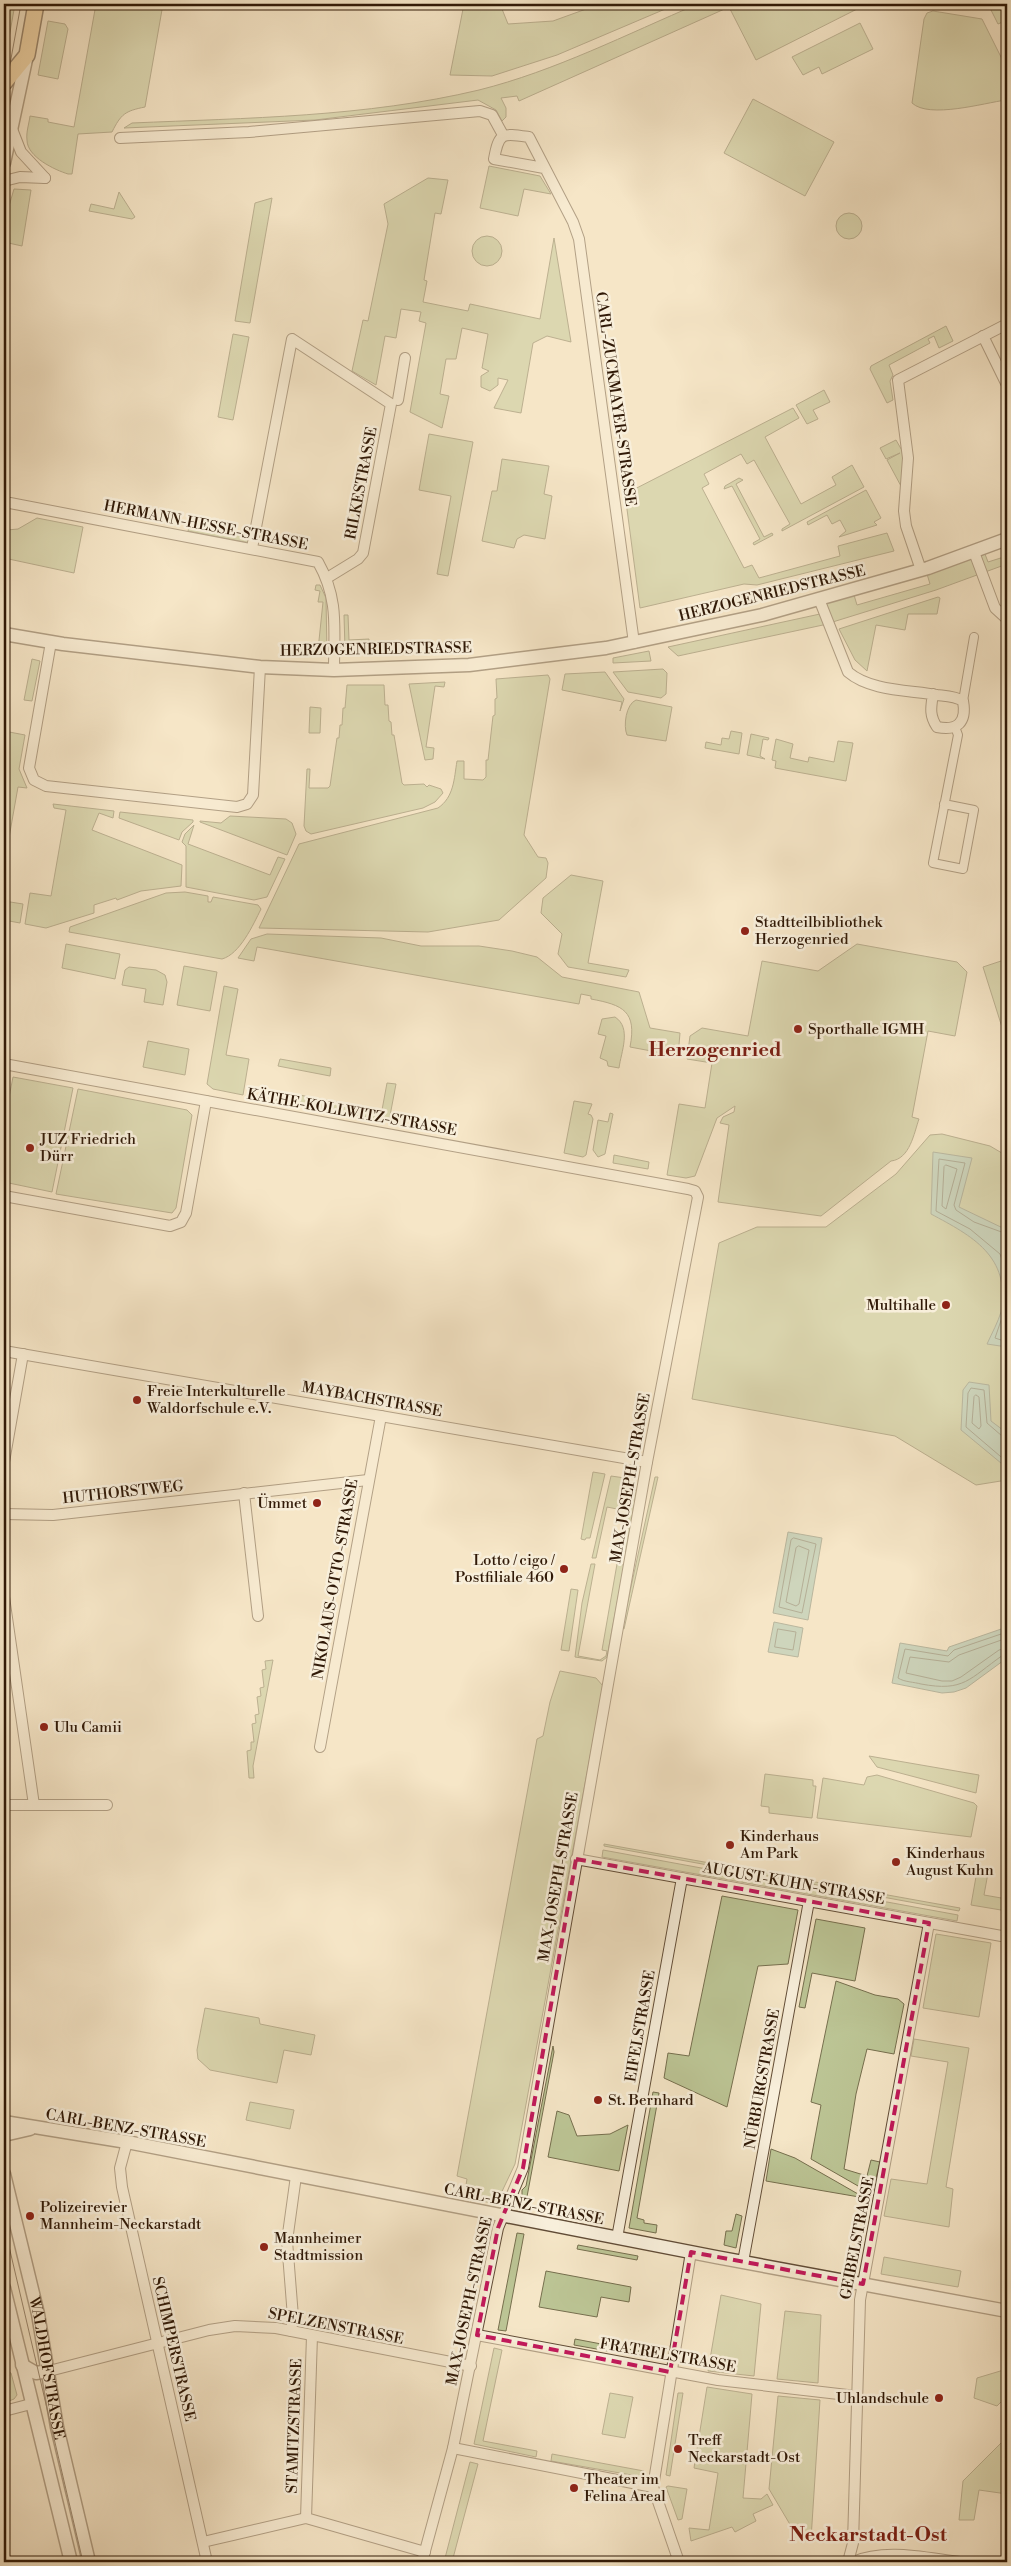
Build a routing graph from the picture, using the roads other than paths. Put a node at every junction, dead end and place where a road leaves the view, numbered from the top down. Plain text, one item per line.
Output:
1 (36, 4) edge
2 (27, 54) junction
3 (4, 83) edge
4 (12, 129) junction
5 (502, 135) junction
6 (120, 138) dead end
7 (4, 163) edge
8 (544, 168) junction
9 (4, 181) edge
10 (1007, 324) edge
11 (983, 336) junction
12 (405, 358) dead end
13 (1007, 385) edge
14 (394, 402) junction
15 (10, 503) dead end
16 (1007, 539) edge
17 (252, 548) junction
18 (974, 552) junction
19 (920, 570) junction
20 (327, 578) junction
21 (819, 600) junction
22 (1007, 619) edge
23 (4, 634) edge
24 (974, 637) dead end
25 (51, 642) junction
26 (634, 643) junction
27 (260, 667) junction
28 (334, 670) junction
29 (933, 694) junction
30 (962, 701) junction
31 (955, 727) junction
32 (944, 804) junction
33 (4, 1064) edge
34 (206, 1101) junction
35 (695, 1191) joint
36 (4, 1196) edge
37 (4, 1351) edge
38 (23, 1354) junction
39 (382, 1416) junction
40 (4, 1462) edge
41 (647, 1462) junction
42 (368, 1480) junction
43 (244, 1493) junction
44 (4, 1514) edge
45 (4, 1597) edge
46 (258, 1616) dead end
47 (320, 1747) dead end
48 (34, 1804) junction
49 (4, 1805) edge
50 (107, 1805) dead end
51 (576, 1859) junction
52 (682, 1878) junction
53 (810, 1901) junction
54 (929, 1923) junction
55 (1007, 1937) edge
56 (4, 2122) edge
57 (35, 2128) junction
58 (4, 2135) edge
59 (127, 2142) junction
60 (4, 2174) edge
61 (296, 2176) junction
62 (502, 2216) junction
63 (617, 2238) junction
64 (691, 2252) junction
65 (743, 2262) junction
66 (4, 2288) edge
67 (862, 2289) junction
68 (1007, 2311) edge
69 (291, 2331) junction
70 (477, 2335) junction
71 (312, 2336) junction
72 (157, 2343) junction
73 (22, 2364) junction
74 (471, 2366) junction
75 (49, 2370) junction
76 (670, 2372) junction
77 (856, 2396) junction
78 (31, 2404) junction
79 (4, 2411) edge
80 (453, 2448) junction
81 (653, 2487) junction
82 (306, 2518) junction
83 (203, 2542) junction
84 (425, 2552) junction
85 (71, 2562) edge
86 (89, 2562) edge
87 (207, 2562) edge
88 (422, 2562) edge
89 (679, 2562) edge
90 (848, 2562) edge
91 (852, 2562) edge
92 (960, 2562) edge

1 - 2 main road
2 - 3 main road
2 - 4 street
4 - 7 street
4 - 9 street
5 - 6 street
5 - 8 street, CARL-ZUCKMAYER-STRASSE
5 - 8 street
8 - 26 street, CARL-ZUCKMAYER-STRASSE
10 - 11 street
11 - 13 street
11 - 19 street
12 - 14 street, RILKESTRASSE
14 - 17 street
14 - 20 street, RILKESTRASSE
15 - 17 street, HERMANN-HESSE-STRASSE
16 - 18 street, HERZOGENRIEDSTRASSE
17 - 20 street, HERMANN-HESSE-STRASSE
18 - 19 street, HERZOGENRIEDSTRASSE
18 - 22 street
19 - 21 street, HERZOGENRIEDSTRASSE
20 - 28 street, HERMANN-HESSE-STRASSE
21 - 26 street, HERZOGENRIEDSTRASSE
21 - 29 street
23 - 25 street, HERZOGENRIEDSTRASSE
24 - 30 street
25 - 27 street, HERZOGENRIEDSTRASSE
25 - 27 street
26 - 28 street, HERZOGENRIEDSTRASSE
27 - 28 street, HERZOGENRIEDSTRASSE
29 - 30 street
29 - 31 street
30 - 31 street
31 - 32 street
32 - 32 street
33 - 34 street, KÄTHE-KOLLWITZ-STRASSE
34 - 35 street, KÄTHE-KOLLWITZ-STRASSE
34 - 36 street
35 - 41 street, MAX-JOSEPH-STRASSE
37 - 38 street, MAYBACHSTRASSE
38 - 39 street, MAYBACHSTRASSE
38 - 40 street
39 - 41 street, MAYBACHSTRASSE
39 - 42 street, NIKOLAUS-OTTO-STRASSE
41 - 51 street, MAX-JOSEPH-STRASSE
42 - 43 street, HUTHORSTWEG
42 - 47 street, NIKOLAUS-OTTO-STRASSE
43 - 44 street, HUTHORSTWEG
43 - 46 street
45 - 48 street
48 - 49 street
48 - 50 street
51 - 52 street, AUGUST-KUHN-STRASSE
51 - 62 street, MAX-JOSEPH-STRASSE
52 - 53 street, AUGUST-KUHN-STRASSE
52 - 63 street, EIFELSTRASSE
53 - 54 street, AUGUST-KUHN-STRASSE
53 - 65 street, NÜRBURGSTRASSE
54 - 55 street, AUGUST-KUHN-STRASSE
54 - 67 street, GEIBELSTRASSE
56 - 57 street, CARL-BENZ-STRASSE
57 - 58 street, CARL-BENZ-STRASSE
57 - 59 street, CARL-BENZ-STRASSE
59 - 61 street, CARL-BENZ-STRASSE
59 - 72 street, SCHIMPERSTRASSE
60 - 75 street, WALDHOFSTRASSE
61 - 62 street, CARL-BENZ-STRASSE
61 - 69 street
62 - 63 street, CARL-BENZ-STRASSE
62 - 70 street, MAX-JOSEPH-STRASSE
63 - 64 street, CARL-BENZ-STRASSE
64 - 65 street, CARL-BENZ-STRASSE
64 - 76 street
65 - 67 street, CARL-BENZ-STRASSE
66 - 73 street, WALDHOFSTRASSE
67 - 68 street, CARL-BENZ-STRASSE
67 - 77 street, GEIBELSTRASSE
69 - 71 street, SPELZENSTRASSE
69 - 72 street, SPELZENSTRASSE
70 - 74 street, MAX-JOSEPH-STRASSE
70 - 76 street, FRATRELSTRASSE
71 - 74 street, SPELZENSTRASSE
71 - 82 street, STAMITZSTRASSE
72 - 75 street, SPELZENSTRASSE
72 - 83 street, SCHIMPERSTRASSE
73 - 75 street
73 - 78 street, WALDHOFSTRASSE
74 - 80 street, MAX-JOSEPH-STRASSE
75 - 86 street, WALDHOFSTRASSE
76 - 77 street, FRATRELSTRASSE
76 - 81 street
77 - 90 street, GEIBELSTRASSE
78 - 79 street
78 - 85 street, WALDHOFSTRASSE
80 - 81 street
80 - 84 street, MAX-JOSEPH-STRASSE
81 - 89 street
82 - 83 street
82 - 84 street
83 - 87 street, SCHIMPERSTRASSE
84 - 88 street, MAX-JOSEPH-STRASSE
91 - 92 street

